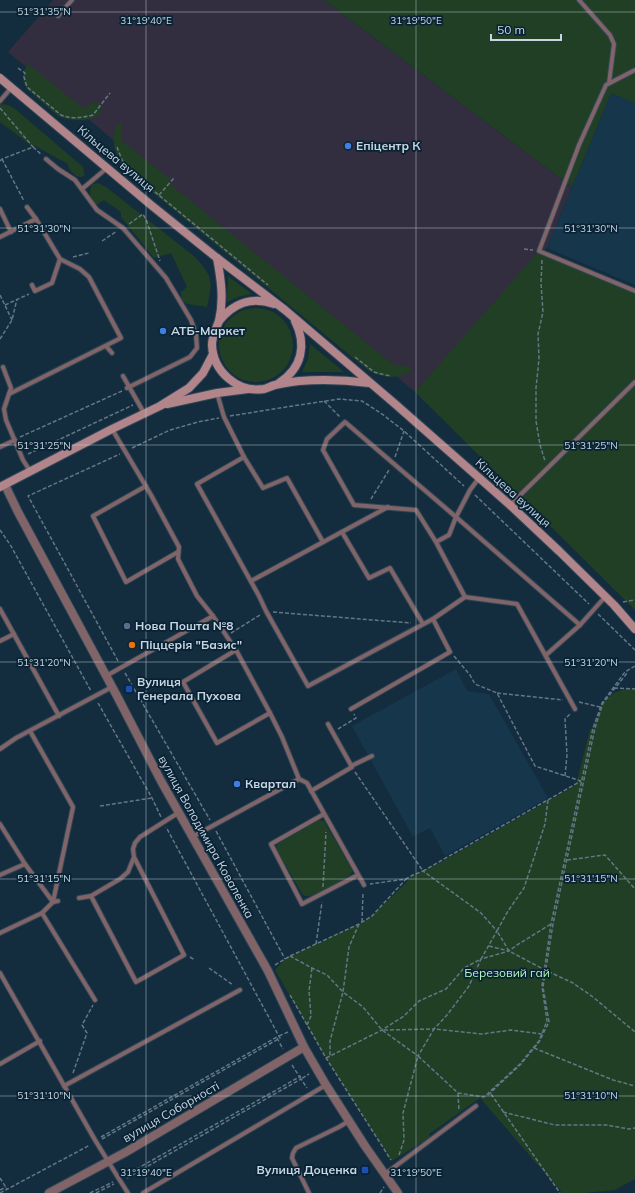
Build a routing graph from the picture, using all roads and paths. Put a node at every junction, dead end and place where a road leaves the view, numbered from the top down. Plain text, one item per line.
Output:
1 (72, 0) edge
2 (579, 0) edge
3 (58, 16) dead end
4 (18, 68) dead end
5 (635, 70) edge
6 (0, 78) edge
7 (609, 83) junction
8 (11, 88) junction
9 (110, 93) dead end
10 (0, 101) edge
11 (0, 108) edge
12 (32, 147) junction
13 (117, 147) dead end
14 (2, 159) junction
15 (46, 159) joint
16 (0, 161) edge
17 (107, 168) junction
18 (174, 178) dead end
19 (82, 189) junction
20 (27, 207) joint
21 (0, 209) edge
22 (36, 219) junction
23 (123, 228) junction
24 (11, 232) junction
25 (0, 237) edge
26 (102, 241) dead end
27 (524, 248) dead end
28 (541, 252) junction
29 (89, 253) dead end
30 (217, 258) junction
31 (60, 259) junction
32 (161, 264) dead end
33 (32, 285) dead end
34 (35, 291) junction
35 (635, 291) edge
36 (0, 295) edge
37 (17, 299) junction
38 (5, 305) junction
39 (285, 310) junction
40 (12, 320) junction
41 (219, 322) junction
42 (0, 339) edge
43 (106, 346) junction
44 (112, 353) dead end
45 (213, 354) junction
46 (3, 367) dead end
47 (123, 376) dead end
48 (635, 382) edge
49 (370, 383) junction
50 (276, 385) junction
51 (128, 387) junction
52 (250, 389) junction
53 (217, 393) junction
54 (9, 394) junction
55 (324, 401) junction
56 (138, 402) junction
57 (160, 406) junction
58 (144, 413) junction
59 (224, 417) junction
60 (345, 422) junction
61 (112, 429) junction
62 (404, 431) junction
63 (15, 440) junction
64 (0, 447) edge
65 (125, 452) junction
66 (22, 457) junction
67 (244, 457) junction
68 (393, 464) junction
69 (547, 468) junction
70 (30, 471) junction
71 (479, 478) junction
72 (2, 486) edge
73 (146, 486) junction
74 (470, 490) junction
75 (28, 496) dead end
76 (510, 505) junction
77 (367, 506) junction
78 (388, 507) junction
79 (456, 517) junction
80 (0, 530) edge
81 (342, 532) junction
82 (323, 542) junction
83 (436, 542) junction
84 (178, 552) junction
85 (251, 581) junction
86 (465, 597) junction
87 (605, 597) junction
88 (635, 600) edge
89 (614, 605) junction
90 (0, 609) edge
91 (594, 609) junction
92 (266, 611) junction
93 (213, 616) junction
94 (433, 619) junction
95 (423, 624) junction
96 (580, 625) junction
97 (635, 628) edge
98 (14, 634) junction
99 (226, 636) junction
100 (0, 641) edge
101 (236, 650) junction
102 (635, 650) edge
103 (450, 652) junction
104 (546, 656) junction
105 (635, 666) edge
106 (106, 676) junction
107 (112, 687) junction
108 (613, 688) junction
109 (635, 688) edge
110 (497, 693) junction
111 (94, 696) junction
112 (571, 701) junction
113 (600, 707) junction
114 (351, 709) dead end
115 (575, 709) joint
116 (270, 713) junction
117 (59, 716) junction
118 (353, 721) dead end
119 (328, 724) dead end
120 (30, 731) junction
121 (333, 732) junction
122 (0, 749) edge
123 (372, 756) dead end
124 (351, 766) junction
125 (565, 776) junction
126 (299, 779) junction
127 (581, 781) junction
128 (311, 790) junction
129 (152, 798) junction
130 (548, 800) junction
131 (100, 806) dead end
132 (178, 813) junction
133 (324, 814) junction
134 (327, 820) junction
135 (163, 822) junction
136 (0, 824) edge
137 (213, 826) junction
138 (192, 837) junction
139 (134, 857) junction
140 (566, 860) junction
141 (25, 864) junction
142 (423, 871) junction
143 (0, 875) edge
144 (358, 875) junction
145 (406, 880) junction
146 (364, 885) junction
147 (635, 889) edge
148 (323, 894) junction
149 (91, 896) junction
150 (80, 898) dead end
151 (55, 902) junction
152 (42, 913) junction
153 (362, 922) junction
154 (359, 924) junction
155 (552, 924) junction
156 (497, 931) junction
157 (0, 933) edge
158 (316, 944) junction
159 (489, 946) junction
160 (509, 951) junction
161 (290, 956) junction
162 (285, 959) junction
163 (482, 959) junction
164 (273, 967) dead end
165 (209, 968) dead end
166 (312, 968) junction
167 (545, 971) junction
168 (0, 973) edge
169 (2, 980) edge
170 (240, 990) joint
171 (287, 990) dead end
172 (343, 992) junction
173 (95, 1000) joint
174 (307, 1025) junction
175 (434, 1029) junction
176 (382, 1030) junction
177 (635, 1032) edge
178 (542, 1034) junction
179 (277, 1037) dead end
180 (40, 1041) junction
181 (304, 1047) junction
182 (534, 1048) junction
183 (330, 1056) junction
184 (418, 1056) junction
185 (326, 1058) junction
186 (0, 1064) edge
187 (315, 1072) dead end
188 (301, 1077) junction
189 (70, 1082) junction
190 (326, 1085) junction
191 (64, 1086) junction
192 (635, 1086) edge
193 (458, 1093) junction
194 (490, 1093) junction
195 (311, 1094) junction
196 (476, 1106) dead end
197 (503, 1112) junction
198 (459, 1118) junction
199 (349, 1120) junction
200 (635, 1128) edge
201 (96, 1141) junction
202 (109, 1161) junction
203 (395, 1167) junction
204 (385, 1174) junction
205 (0, 1178) edge
206 (119, 1180) junction
207 (384, 1187) dead end
208 (6, 1188) junction
209 (0, 1192) edge
210 (48, 1193) edge
211 (90, 1193) edge
212 (96, 1193) edge
213 (128, 1193) edge
214 (143, 1193) edge
215 (309, 1193) edge
216 (380, 1193) edge
217 (398, 1193) edge
218 (560, 1193) edge

1 - 3 lane
2 - 7 lane
4 - 9 path
5 - 7 lane
6 - 8 main road, Кільцева вулиця
7 - 28 lane
8 - 10 lane
8 - 17 main road, Кільцева вулиця
11 - 12 path
12 - 14 path
12 - 15 path
13 - 18 path
14 - 16 path
14 - 20 path
15 - 19 lane
17 - 19 lane
17 - 30 main road, Кільцева вулиця
19 - 23 lane
20 - 22 lane
21 - 24 lane
22 - 24 lane
22 - 31 lane
23 - 26 path
23 - 32 path
23 - 51 lane
24 - 25 lane
27 - 28 path
28 - 35 lane
28 - 69 path
29 - 31 path
30 - 39 main road, Кільцева вулиця
30 - 41 main road, Кільцева вулиця
31 - 34 lane
31 - 43 lane
33 - 34 lane
34 - 37 path
36 - 38 path
37 - 38 path
37 - 40 path
38 - 40 path
39 - 41 main road, Кільцева вулиця
39 - 49 main road, Кільцева вулиця
39 - 50 main road, Кільцева вулиця
40 - 42 path
41 - 45 main road, Кільцева вулиця
43 - 44 lane
43 - 54 lane
45 - 52 main road, Кільцева вулиця
45 - 57 main road
46 - 54 lane
47 - 51 lane
48 - 69 lane
49 - 50 main road, Кільцева вулиця
49 - 71 main road, Кільцева вулиця
50 - 52 main road, Кільцева вулиця
51 - 56 lane
51 - 63 path
52 - 53 main road
53 - 57 main road
53 - 59 lane
54 - 63 lane
55 - 59 path
55 - 60 path
55 - 62 path
56 - 58 lane
56 - 66 path
57 - 58 main road
58 - 61 main road
59 - 65 path
59 - 67 lane
60 - 68 lane
60 - 77 lane
61 - 65 lane
61 - 70 main road
62 - 68 path
62 - 74 path
63 - 64 lane
63 - 66 lane
65 - 73 lane
65 - 75 path
66 - 70 lane
67 - 82 lane
67 - 85 lane
68 - 77 path
68 - 79 lane
69 - 76 lane
70 - 72 main road
71 - 74 lane
71 - 76 main road, Кільцева вулиця
72 - 106 street, вулиця Володимира Коваленка
73 - 84 lane
73 - 84 lane
74 - 79 lane
74 - 91 path
76 - 87 main road, Кільцева вулиця
77 - 78 lane
78 - 81 lane
78 - 83 lane
79 - 83 lane
79 - 96 lane
80 - 111 path
81 - 82 lane
81 - 95 lane
82 - 85 lane
83 - 86 lane
84 - 93 lane
85 - 92 lane
86 - 94 lane
86 - 104 lane
87 - 89 main road, Кільцева вулиця
87 - 91 lane
88 - 89 path
89 - 97 main road, Кільцева вулиця
90 - 98 lane
91 - 96 lane
91 - 102 path
92 - 95 path
92 - 95 lane
92 - 99 path
93 - 99 lane
93 - 106 lane
94 - 95 lane
94 - 103 lane
96 - 104 lane
98 - 100 lane
98 - 117 lane
99 - 101 lane
101 - 116 lane
101 - 116 lane
103 - 110 path
103 - 114 lane
104 - 112 lane
105 - 108 path
106 - 107 street, вулиця Володимира Коваленка
107 - 111 lane
107 - 132 street, вулиця Володимира Коваленка
108 - 109 path
108 - 113 path
108 - 140 path
110 - 112 path
110 - 125 path
111 - 117 lane
111 - 129 path
112 - 113 path
112 - 115 lane
113 - 127 path
115 - 125 path
116 - 126 lane
117 - 120 lane
118 - 121 path
119 - 121 lane
120 - 122 lane
120 - 151 lane
121 - 124 lane
123 - 124 lane
124 - 128 lane
124 - 142 path
125 - 127 path
126 - 128 lane
126 - 137 lane
127 - 130 path
127 - 140 path
128 - 133 lane
129 - 131 path
129 - 135 path
130 - 142 path
130 - 156 path
132 - 135 lane
132 - 138 street, вулиця Володимира Коваленка
133 - 134 lane
133 - 148 lane
134 - 144 lane
134 - 148 path
135 - 139 lane
135 - 201 path
136 - 141 lane
137 - 138 lane
137 - 162 path
138 - 181 street, вулиця Володимира Коваленка
139 - 149 lane
139 - 149 lane
140 - 147 path
140 - 155 path
140 - 167 path
141 - 143 lane
141 - 151 lane
142 - 145 path
142 - 156 path
144 - 146 lane
144 - 148 lane
145 - 146 path
145 - 153 path
146 - 153 path
148 - 158 path
149 - 150 lane
151 - 152 lane
152 - 157 lane
152 - 173 lane
153 - 154 path
154 - 158 path
154 - 172 path
155 - 160 path
155 - 167 path
156 - 159 path
156 - 160 path
158 - 161 path
159 - 160 path
159 - 163 path
160 - 163 path
160 - 167 path
161 - 162 path
161 - 166 path
162 - 164 path
163 - 175 path
163 - 176 path
165 - 170 path
166 - 172 path
166 - 174 path
167 - 177 path
167 - 178 path
167 - 182 path
168 - 169 lane
169 - 180 lane
170 - 189 lane
171 - 174 path
172 - 176 path
172 - 183 path
173 - 189 path
174 - 185 path
175 - 176 path
175 - 178 path
175 - 184 path
176 - 183 path
176 - 184 path
178 - 182 path
179 - 201 path
180 - 186 lane
180 - 191 lane
181 - 190 street, вулиця Володимира Коваленка
181 - 202 street, вулиця Соборності
182 - 192 path
182 - 194 path
183 - 185 path
184 - 193 path
184 - 203 path
185 - 203 path
187 - 188 path
188 - 195 path
188 - 206 path
189 - 191 lane
190 - 195 lane
190 - 199 street, вулиця Володимира Коваленка
191 - 201 lane
193 - 194 path
193 - 198 path
194 - 197 path
195 - 214 lane
196 - 198 lane
197 - 200 path
197 - 218 path
198 - 203 lane
199 - 204 street, вулиця Володимира Коваленка
199 - 215 lane
201 - 202 lane
201 - 208 path
202 - 206 lane
202 - 210 street, вулиця Соборності
203 - 204 lane
204 - 217 street, вулиця Володимира Коваленка
205 - 208 path
206 - 211 path
206 - 212 path
206 - 213 lane
207 - 216 path
208 - 209 path

